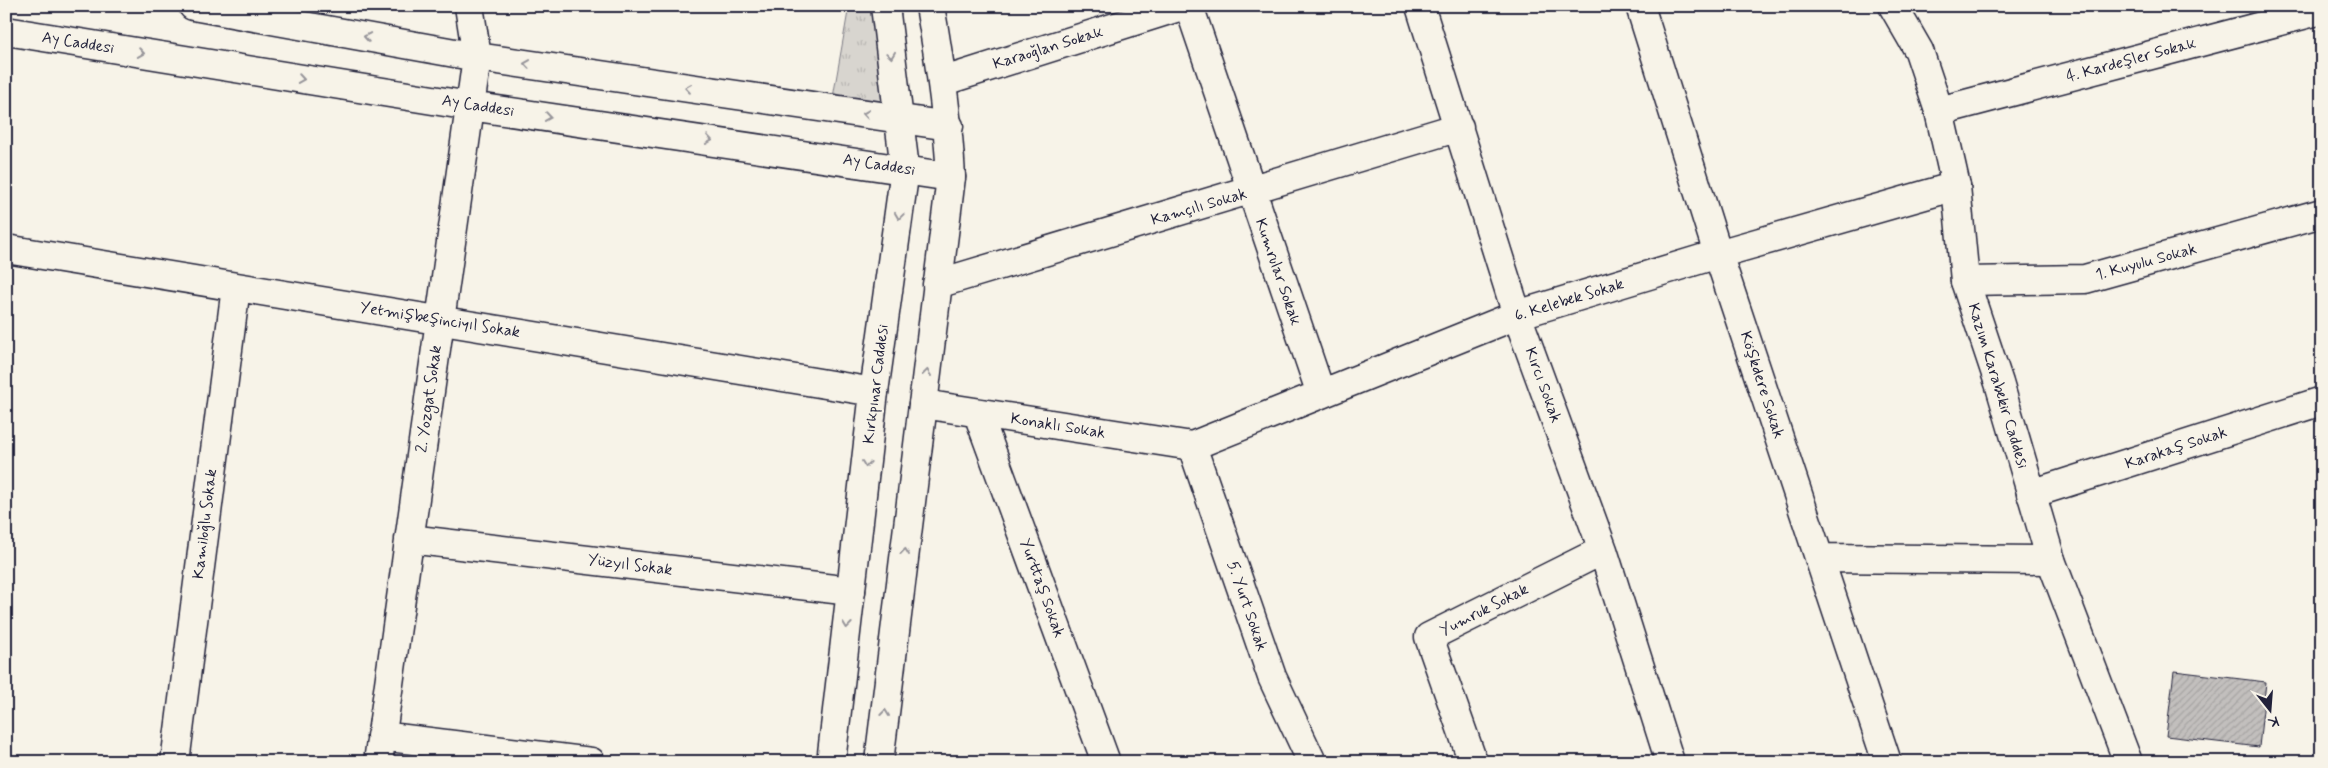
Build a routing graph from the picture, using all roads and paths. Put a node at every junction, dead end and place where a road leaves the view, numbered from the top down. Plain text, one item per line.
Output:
1 (193, 6) edge
2 (469, 6) edge
3 (885, 6) edge
4 (930, 6) edge
5 (1182, 6) edge
6 (1189, 6) edge
7 (1420, 6) edge
8 (1893, 6) edge
9 (1645, 8) edge
10 (2322, 10) edge
11 (6, 31) edge
12 (477, 57) junction
13 (944, 81) junction
14 (470, 106) junction
15 (1940, 111) junction
16 (900, 119) junction
17 (949, 126) junction
18 (1459, 127) junction
19 (905, 169) junction
20 (950, 177) junction
21 (1956, 186) junction
22 (1250, 191) junction
23 (2322, 213) edge
24 (6, 249) edge
25 (1718, 254) junction
26 (1965, 281) junction
27 (937, 284) junction
28 (236, 287) junction
29 (1517, 315) junction
30 (440, 320) junction
31 (874, 392) junction
32 (1321, 394) junction
33 (2322, 402) edge
34 (923, 404) junction
35 (978, 414) junction
36 (1192, 446) junction
37 (2031, 494) junction
38 (409, 539) junction
39 (1603, 550) junction
40 (1819, 558) junction
41 (2051, 560) junction
42 (850, 592) junction
43 (380, 749) edge
44 (175, 762) edge
45 (591, 762) edge
46 (831, 762) edge
47 (880, 762) edge
48 (1106, 762) edge
49 (1312, 762) edge
50 (1473, 762) edge
51 (1670, 762) edge
52 (1887, 762) edge
53 (2128, 762) edge

12 -> 1 street
2 - 12 street, 2. Yozgat Sokak
3 -> 16 street, Kırkpınar Caddesi
4 - 13 street
5 - 13 street, Karaoğlan Sokak
6 - 22 street, Kumrular Sokak
7 - 18 street, Kırcı Sokak
8 - 15 street, Kazım Karabekir Caddesi
9 - 25 street, Köşkdere Sokak
10 - 15 street, 4. Kardeşler Sokak
11 -> 14 street, Ay Caddesi
12 - 14 street, 2. Yozgat Sokak
16 -> 12 street
13 - 17 street
14 -> 19 street, Ay Caddesi
14 - 30 street, 2. Yozgat Sokak
15 - 21 street, Kazım Karabekir Caddesi
16 - 17 street
16 - 19 street, Kırkpınar Caddesi
17 - 20 street
18 - 22 street, Kamçılı Sokak
18 - 29 street, Kırcı Sokak
19 - 20 street, Ay Caddesi
19 -> 31 street, Kırkpınar Caddesi
20 - 27 street
21 - 25 street, 6. Kelebek Sokak
21 - 26 street, Kazım Karabekir Caddesi
22 - 27 street, Kamçılı Sokak
22 - 32 street, Kumrular Sokak
23 - 26 street, 1. Kuyulu Sokak
24 - 28 street, Yetmişbeşinciyıl Sokak
25 - 29 street, 6. Kelebek Sokak
25 - 40 street, Köşkdere Sokak
26 - 37 street, Kazım Karabekir Caddesi
34 -> 27 street
28 - 30 street, Yetmişbeşinciyıl Sokak
28 - 44 street, Kamiloğlu Sokak
29 - 32 street, 6. Kelebek Sokak
29 - 39 street, Kırcı Sokak
30 - 31 street, Yetmişbeşinciyıl Sokak
30 - 38 street, 2. Yozgat Sokak
31 -> 42 street, Kırkpınar Caddesi
32 - 36 street, 6. Kelebek Sokak
33 - 37 street, Karakaş Sokak
34 - 35 street, Konaklı Sokak
47 -> 34 street
35 - 36 street, Konaklı Sokak
35 - 48 street, Yurttaş Sokak
36 - 49 street, 5. Yurt Sokak
37 - 41 street, Kazım Karabekir Caddesi
38 - 42 street, Yüzyıl Sokak
38 - 43 street, 2. Yozgat Sokak
39 - 50 street, Yumruk Sokak
39 - 51 street, Kırcı Sokak
40 - 41 street
40 - 52 street, Köşkdere Sokak
41 - 53 street, Kazım Karabekir Caddesi
42 -> 46 street, Kırkpınar Caddesi
43 - 45 street

